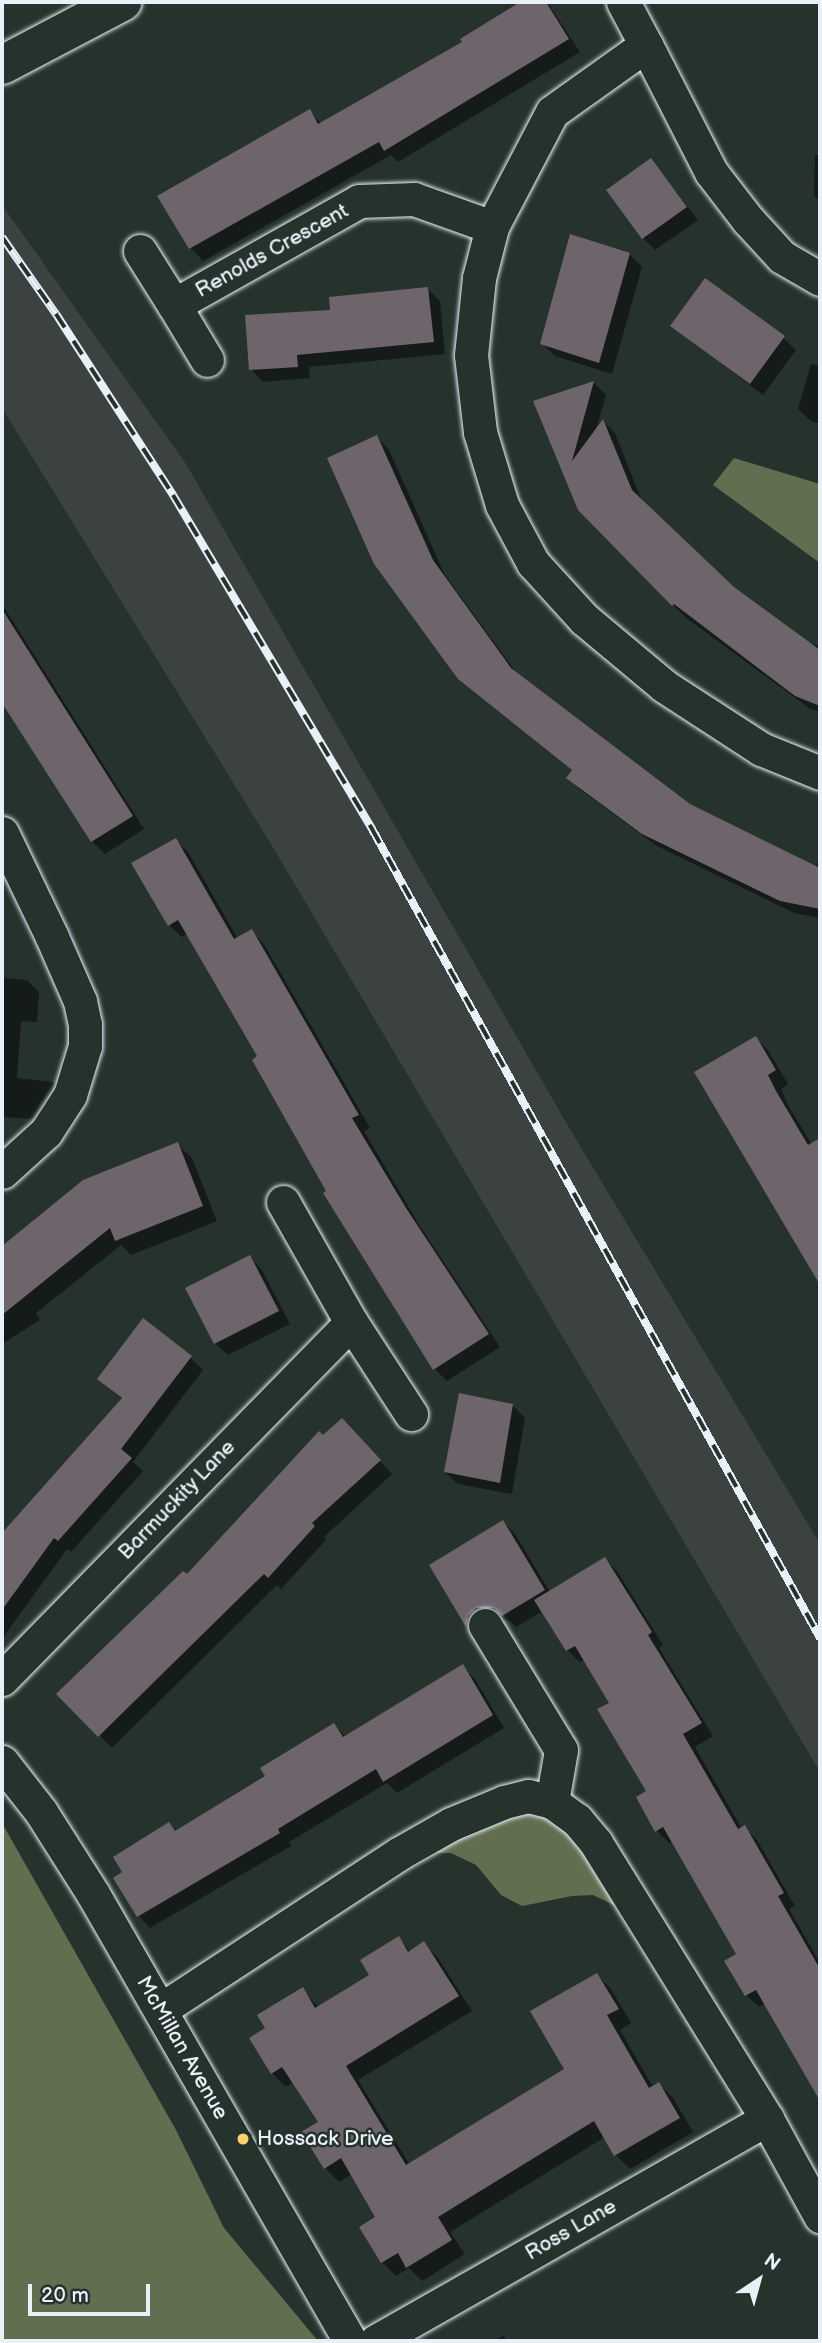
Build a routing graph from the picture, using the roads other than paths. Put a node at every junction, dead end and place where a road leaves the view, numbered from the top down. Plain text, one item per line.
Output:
1 (122, 2) edge
2 (622, 2) edge
3 (646, 45) junction
4 (2, 65) edge
5 (492, 227) junction
6 (140, 251) dead end
7 (820, 279) edge
8 (174, 305) junction
9 (207, 360) dead end
10 (820, 773) edge
11 (2, 833) edge
12 (2, 1172) edge
13 (283, 1202) dead end
14 (351, 1322) junction
15 (411, 1413) dead end
16 (485, 1625) dead end
17 (2, 1679) edge
18 (2, 1762) edge
19 (552, 1801) junction
20 (160, 2010) junction
21 (767, 2119) junction
22 (820, 2216) edge
23 (350, 2341) edge
24 (376, 2341) edge

1 - 4 street
2 - 3 street
3 - 5 street
3 - 7 street
5 - 8 street, Renolds Crescent
5 - 10 street
6 - 8 street, Renolds Crescent
8 - 9 street, Renolds Crescent
11 - 12 street
13 - 14 street
14 - 15 street
14 - 17 street, Barmuckity Lane
16 - 19 street
18 - 20 street, McMillan Avenue
19 - 20 street
19 - 21 street
20 - 23 street, McMillan Avenue
21 - 22 street
21 - 24 street, Ross Lane

